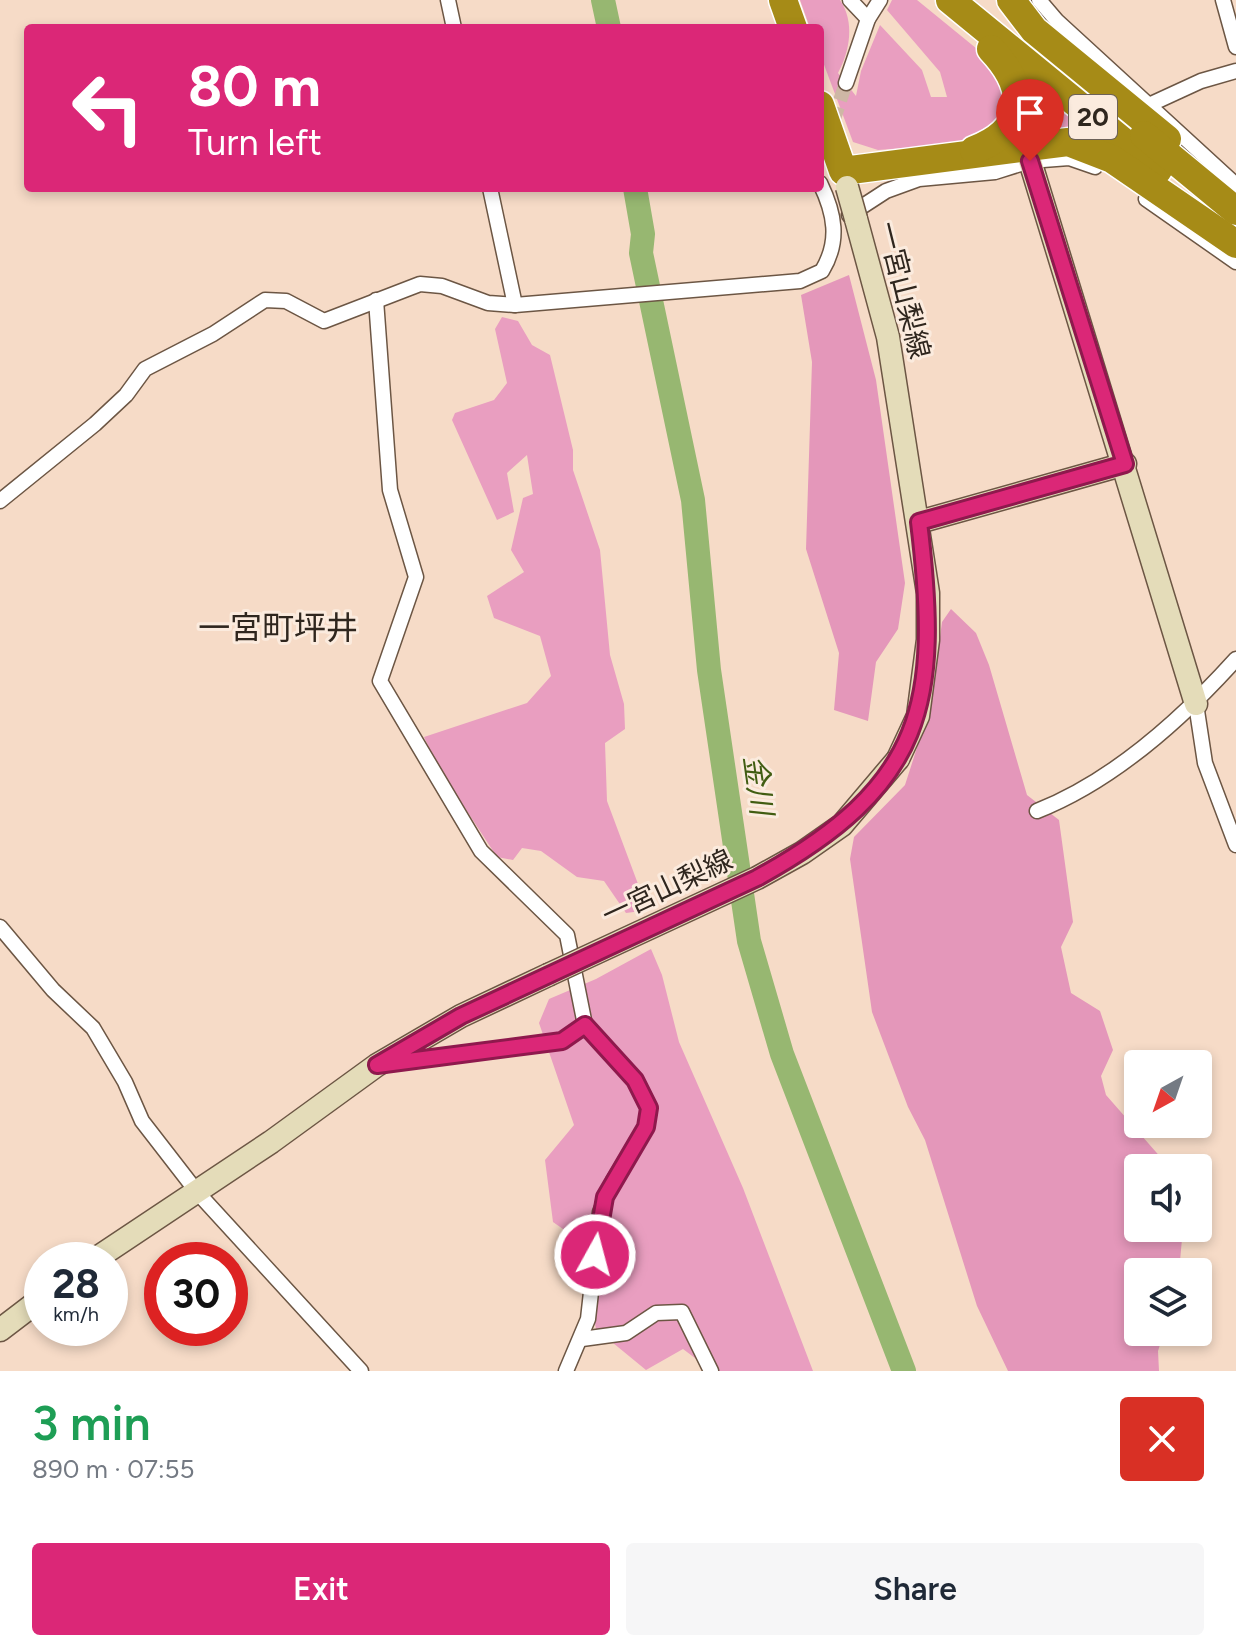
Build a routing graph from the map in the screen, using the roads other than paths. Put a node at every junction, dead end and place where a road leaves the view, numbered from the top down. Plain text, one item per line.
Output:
1 (448, 0) edge
2 (783, 0) edge
3 (850, 0) edge
4 (880, 0) edge
5 (949, 0) edge
6 (980, 0) edge
7 (1011, 0) edge
8 (1039, 0) edge
9 (1223, 0) edge
10 (868, 19) junction
11 (453, 24) edge
12 (792, 24) edge
13 (1236, 47) edge
14 (1236, 71) edge
15 (846, 83) tunnel mouth
16 (1151, 104) junction
17 (824, 123) edge
18 (955, 158) junction
19 (1030, 161) junction
20 (1185, 169) junction
21 (837, 180) edge
22 (1236, 185) edge
23 (491, 192) edge
24 (1236, 211) edge
25 (845, 221) junction
26 (1236, 234) edge
27 (1236, 244) edge
28 (1236, 262) edge
29 (376, 300) junction
30 (522, 304) junction
31 (1125, 464) junction
32 (0, 501) edge
33 (919, 522) junction
34 (1236, 659) edge
35 (1196, 704) junction
36 (1037, 811) dead end
37 (1236, 845) edge
38 (0, 927) edge
39 (585, 1025) junction
40 (377, 1065) junction
41 (197, 1192) junction
42 (121, 1242) edge
43 (24, 1312) edge
44 (0, 1330) edge
45 (582, 1339) junction
46 (361, 1371) edge
47 (566, 1371) edge
48 (711, 1371) edge

1 - 11 street
2 - 12 highway
3 - 10 street
4 - 10 street
5 - 18 highway
5 - 26 highway, 20
6 - 20 highway, 20
7 - 20 highway
8 - 16 street
9 - 13 street
10 - 15 street
14 - 16 street
16 - 22 street
17 - 21 highway
18 - 21 highway
18 - 27 highway
19 - 25 street
19 - 28 street
19 - 31 main road
20 - 24 highway, 20
21 - 25 main road, 一宮山梨線, bridge
23 - 30 street
25 - 30 street
25 - 33 main road, 一宮山梨線
29 - 30 street
29 - 32 street
29 - 39 street
31 - 33 main road
31 - 35 main road
33 - 40 main road, 一宮山梨線, bridge
34 - 35 street
35 - 36 street
35 - 37 street
38 - 41 street
39 - 40 street
39 - 45 street
40 - 41 main road, 一宮山梨線
41 - 42 main road, 一宮山梨線
41 - 46 street
43 - 44 main road
45 - 47 street
45 - 48 street

